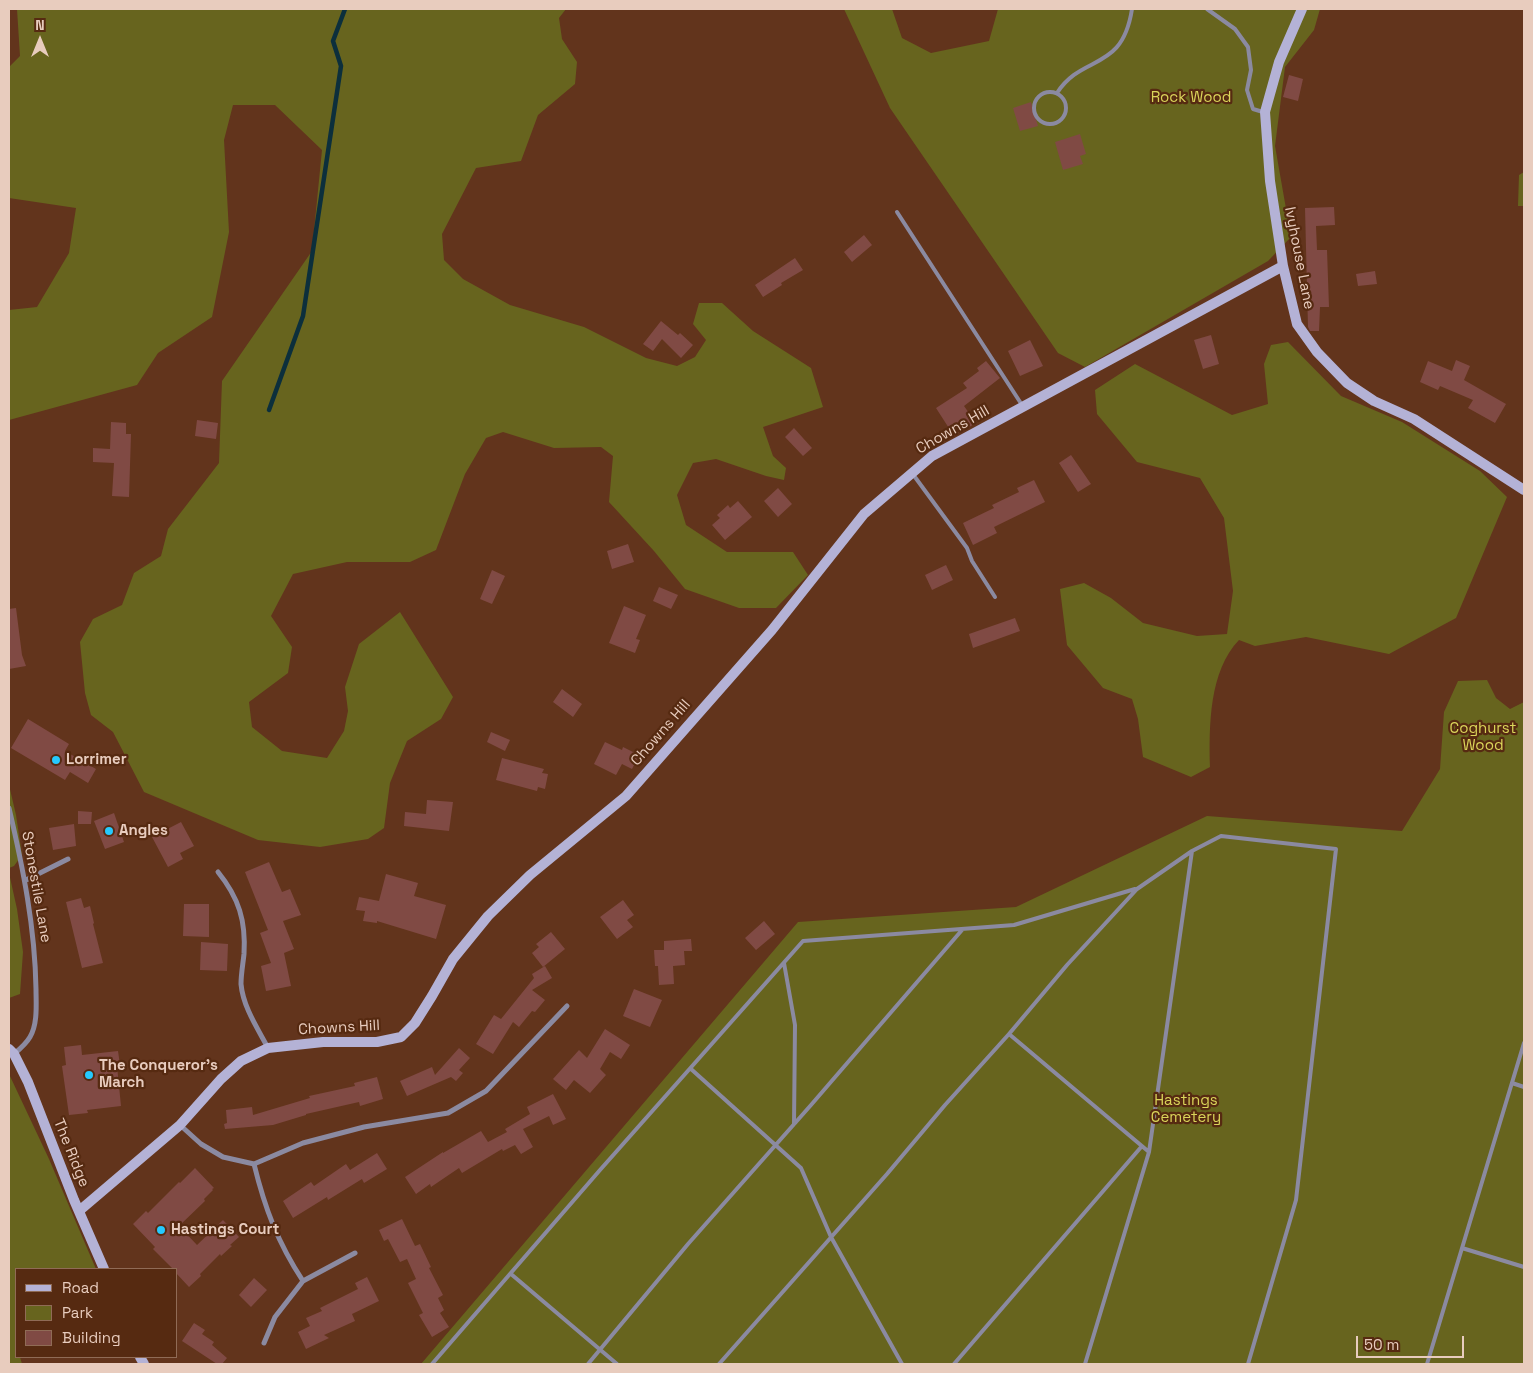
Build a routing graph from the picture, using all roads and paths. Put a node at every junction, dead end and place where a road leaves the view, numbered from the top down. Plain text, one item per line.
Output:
1 (1132, 9) edge
2 (1207, 9) edge
3 (1302, 9) edge
4 (1057, 94) junction
5 (1265, 112) junction
6 (897, 212) dead end
7 (1283, 266) junction
8 (1024, 407) junction
9 (912, 473) junction
10 (1524, 490) edge
11 (995, 597) dead end
12 (9, 808) edge
13 (1192, 851) junction
14 (68, 859) dead end
15 (218, 872) dead end
16 (26, 880) junction
17 (1137, 889) junction
18 (962, 930) junction
19 (784, 963) junction
20 (567, 1006) dead end
21 (1009, 1034) junction
22 (1524, 1043) edge
23 (268, 1048) junction
24 (12, 1052) edge
25 (691, 1069) junction
26 (1512, 1083) junction
27 (1524, 1087) edge
28 (794, 1124) junction
29 (180, 1125) junction
30 (776, 1146) junction
31 (1142, 1146) junction
32 (1149, 1152) junction
33 (254, 1164) junction
34 (79, 1211) junction
35 (831, 1237) junction
36 (1462, 1248) junction
37 (355, 1253) dead end
38 (1524, 1267) edge
39 (104, 1268) edge
40 (511, 1274) junction
41 (302, 1281) junction
42 (264, 1343) dead end
43 (600, 1350) junction
44 (432, 1364) edge
45 (588, 1364) edge
46 (617, 1364) edge
47 (719, 1364) edge
48 (902, 1364) edge
49 (954, 1364) edge
50 (1085, 1364) edge
51 (1248, 1364) edge
52 (1428, 1364) edge

1 - 4 lane
2 - 5 lane
3 - 5 street, Ivyhouse Lane
4 - 4 lane
5 - 7 street, Ivyhouse Lane
6 - 8 lane
7 - 8 street, Chowns Hill
7 - 10 street, Ivyhouse Lane
8 - 9 street, Chowns Hill
9 - 11 lane
9 - 23 street, Chowns Hill
12 - 16 street, Stonestile Lane
13 - 17 lane
13 - 32 lane
13 - 51 lane
14 - 16 street
15 - 23 street
16 - 24 street, Stonestile Lane
17 - 18 lane
17 - 21 lane
18 - 19 lane
18 - 28 lane
19 - 25 lane
19 - 28 lane
20 - 33 street
21 - 31 lane
21 - 35 lane
22 - 26 lane
23 - 29 street, Chowns Hill
24 - 34 street, The Ridge
25 - 30 lane
25 - 40 lane
26 - 27 lane
26 - 36 lane
28 - 30 lane
29 - 33 street
29 - 34 street, Chowns Hill
30 - 35 lane
30 - 43 lane
31 - 32 lane
31 - 49 lane
32 - 50 lane
33 - 41 street
34 - 39 street, The Ridge
35 - 47 lane
35 - 48 lane
36 - 38 lane
36 - 52 lane
37 - 41 street
40 - 43 lane
40 - 44 lane
41 - 42 street
43 - 45 lane
43 - 46 lane

